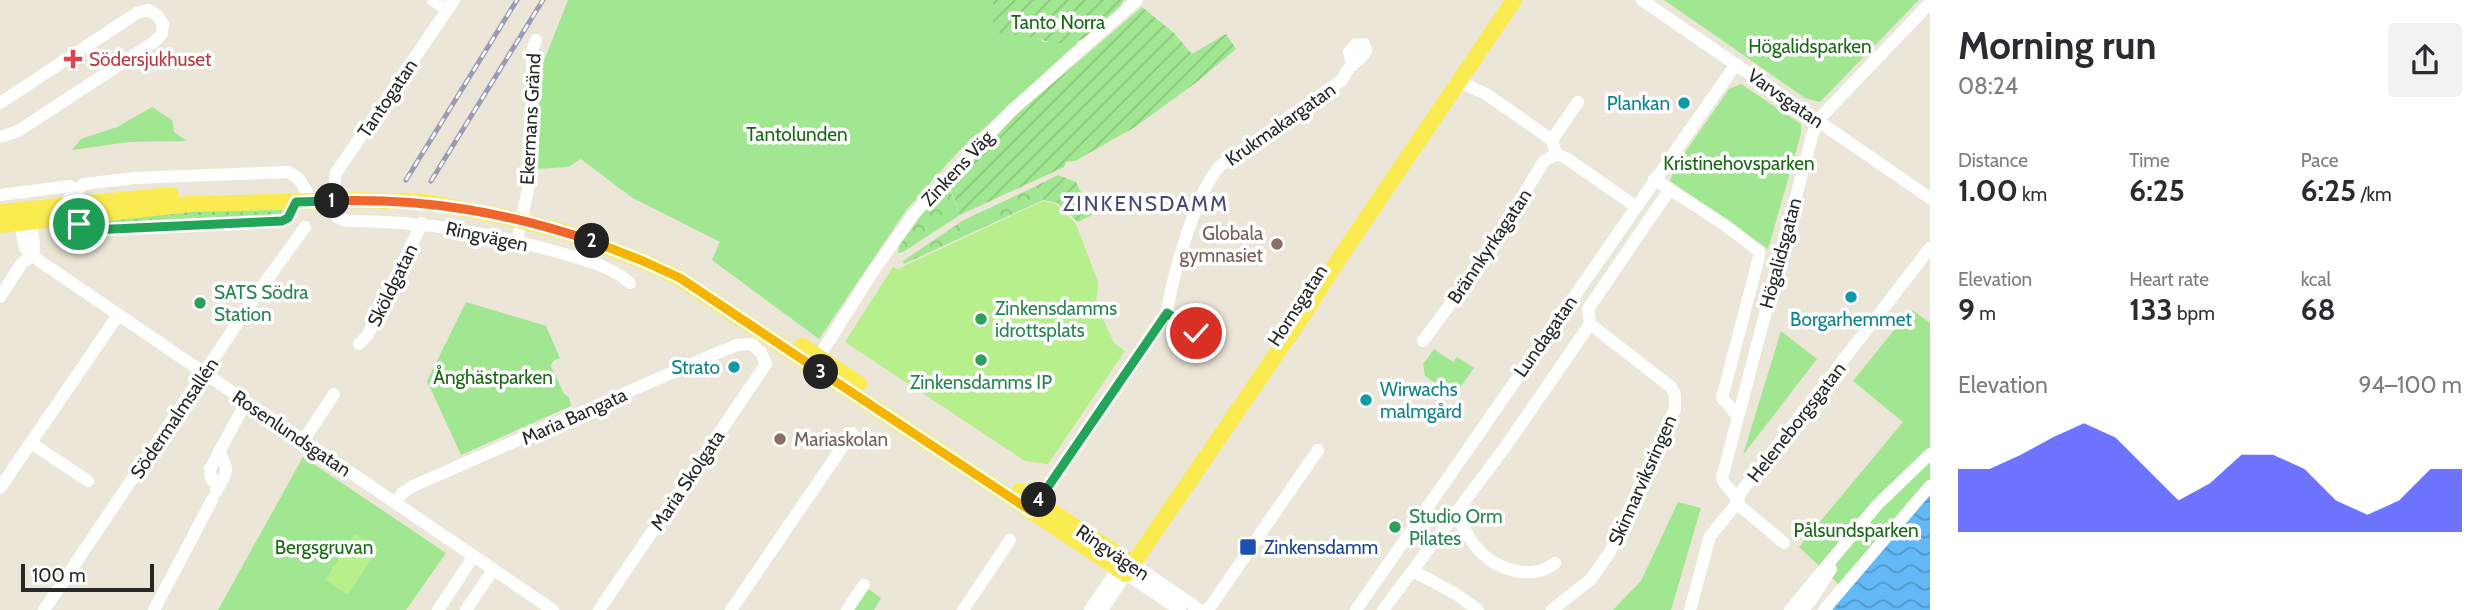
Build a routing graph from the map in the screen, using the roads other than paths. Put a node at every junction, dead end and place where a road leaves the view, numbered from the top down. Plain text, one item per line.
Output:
1 (433, 0) edge
2 (1137, 0) edge
3 (1503, 0) edge
4 (1514, 0) edge
5 (1642, 0) edge
6 (1930, 4) edge
7 (450, 5) edge
8 (536, 40) dead end
9 (1736, 64) junction
10 (1352, 65) dead end
11 (1456, 86) junction
12 (0, 103) edge
13 (1578, 103) dead end
14 (1818, 120) junction
15 (0, 137) edge
16 (1552, 140) junction
17 (1556, 154) junction
18 (1654, 178) junction
19 (1670, 189) junction
20 (76, 190) junction
21 (0, 195) edge
22 (334, 196) junction
23 (302, 197) junction
24 (1930, 198) edge
25 (1635, 206) junction
26 (69, 211) junction
27 (0, 212) edge
28 (522, 215) junction
29 (24, 216) junction
30 (338, 218) dead end
31 (422, 223) junction
32 (0, 225) edge
33 (305, 227) dead end
34 (517, 241) junction
35 (1930, 248) edge
36 (33, 255) junction
37 (630, 283) dead end
38 (0, 297) edge
39 (1167, 313) junction
40 (118, 315) junction
41 (1590, 324) junction
42 (1423, 341) dead end
43 (1210, 343) dead end
44 (359, 344) dead end
45 (758, 349) joint
46 (815, 361) junction
47 (334, 394) dead end
48 (246, 402) junction
49 (1737, 415) junction
50 (852, 433) dead end
51 (303, 441) junction
52 (31, 443) junction
53 (1318, 450) dead end
54 (1930, 454) edge
55 (88, 481) dead end
56 (1930, 486) edge
57 (0, 488) edge
58 (1738, 497) junction
59 (396, 503) junction
60 (1035, 507) junction
61 (1454, 516) junction
62 (1848, 538) junction
63 (1010, 540) dead end
64 (1784, 543) dead end
65 (473, 556) junction
66 (1555, 563) dead end
67 (1125, 566) junction
68 (493, 570) junction
69 (1413, 571) junction
70 (864, 585) dead end
71 (736, 609) edge
72 (44, 610) edge
73 (154, 610) edge
74 (438, 610) edge
75 (466, 610) edge
76 (553, 610) edge
77 (599, 610) edge
78 (847, 610) edge
79 (963, 610) edge
80 (1090, 610) edge
81 (1102, 610) edge
82 (1180, 610) edge
83 (1200, 610) edge
84 (1209, 610) edge
85 (1356, 610) edge
86 (1383, 610) edge
87 (1478, 610) edge
88 (1552, 610) edge
89 (1690, 610) edge
90 (1790, 610) edge
91 (1802, 610) edge
92 (1824, 610) edge

1 - 7 street
2 - 46 street, Zinkens Väg
3 - 11 main road, Hornsgatan
4 - 11 main road, Hornsgatan
5 - 9 street, Varvsgatan
6 - 14 street, Högalidsgatan
7 - 22 street, Tantogatan
8 - 28 street, Ekermans Gränd
9 - 14 street, Varvsgatan
9 - 18 street, Lundagatan
10 - 39 street, Krukmakargatan
11 - 16 street
11 - 67 main road, Hornsgatan
12 - 15 street
13 - 16 street
14 - 24 street, Varvsgatan
14 - 49 street, Högalidsgatan
16 - 17 street
17 - 25 street
17 - 42 street, Brännkyrkagatan
18 - 19 street
18 - 25 street, Lundagatan
19 - 41 street, Lundagatan
19 - 49 street
20 - 21 street
20 - 23 street
20 - 26 street
22 - 23 main road, Ringvägen
22 - 28 main road, Ringvägen
23 - 26 main road, Ringvägen
23 - 26 street, Ringvägen
25 - 85 street, Lundagatan
26 - 29 main road, Ringvägen
27 - 29 main road, Ringvägen
28 - 34 street, Ekermans Gränd
28 - 46 main road, Ringvägen
29 - 32 main road, Ringvägen
29 - 36 street
30 - 31 street, Ringvägen
31 - 34 street, Ringvägen
31 - 44 street, Sköldgatan
33 - 72 street, Södermalmsallén
34 - 37 street, Ringvägen
35 - 58 street, Heleneborgsgatan
36 - 38 street
36 - 40 street, Rosenlundsgatan
39 - 43 street
39 - 60 street, Krukmakargatan
40 - 48 street, Rosenlundsgatan
40 - 52 street
41 - 61 street, Lundagatan
41 - 88 street, Skinnarviksringen
45 - 59 street, Maria Bangata
45 - 77 street, Maria Skolgata
46 - 60 main road, Ringvägen
47 - 51 street
48 - 51 street, Rosenlundsgatan
48 - 73 street
49 - 58 street, Högalidsgatan
50 - 71 street
51 - 59 street, Rosenlundsgatan
52 - 55 street
52 - 57 street
53 - 84 street
54 - 62 street
56 - 92 street
58 - 64 street
58 - 89 street, Heleneborgsgatan
59 - 65 street, Rosenlundsgatan
60 - 67 main road, Ringvägen
61 - 66 street
61 - 69 street, Lundagatan
62 - 90 street
62 - 91 street
63 - 79 street
65 - 68 street, Rosenlundsgatan
65 - 74 street
67 - 80 street, Hornsgatan
67 - 81 street, Hornsgatan
67 - 82 street, Ringvägen
67 - 83 street, Ringvägen
68 - 75 street
68 - 76 street, Rosenlundsgatan
69 - 86 street, Lundagatan
69 - 87 street
70 - 78 street

